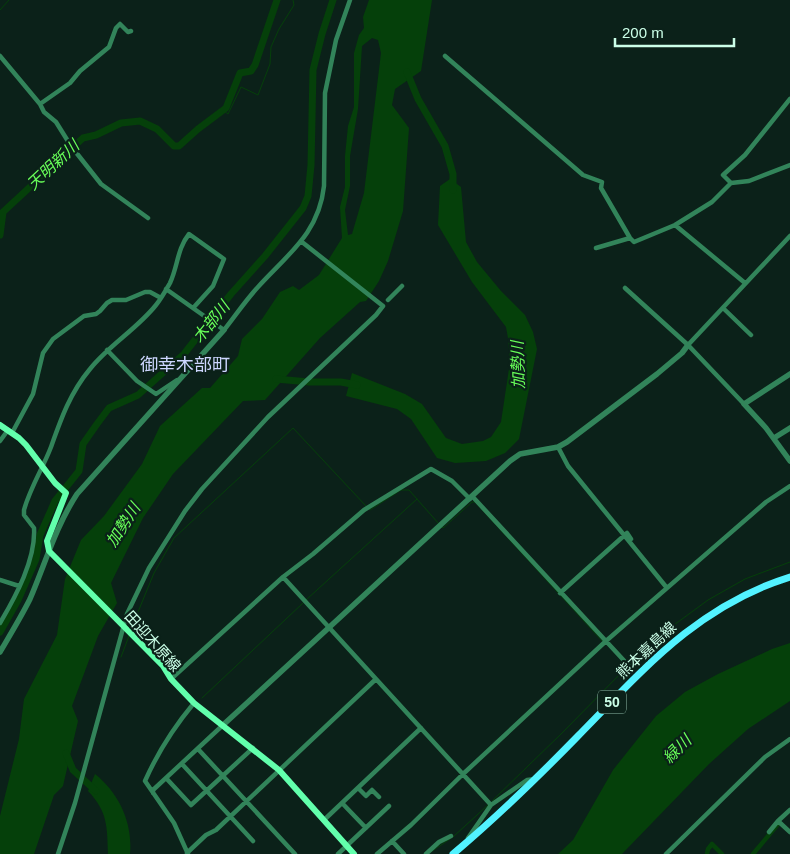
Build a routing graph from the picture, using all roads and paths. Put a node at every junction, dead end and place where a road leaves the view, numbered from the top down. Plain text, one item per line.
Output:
1 (350, 0) edge
2 (131, 31) dead end
3 (0, 56) edge
4 (445, 56) dead end
5 (790, 99) edge
6 (40, 104) junction
7 (790, 165) edge
8 (731, 183) junction
9 (148, 218) dead end
10 (675, 225) junction
11 (790, 236) edge
12 (630, 238) junction
13 (304, 244) junction
14 (596, 248) dead end
15 (745, 283) junction
16 (402, 286) dead end
17 (626, 288) dead end
18 (166, 289) junction
19 (161, 298) junction
20 (388, 300) dead end
21 (194, 307) junction
22 (723, 308) junction
23 (224, 330) junction
24 (752, 335) dead end
25 (688, 346) junction
26 (107, 350) junction
27 (790, 374) edge
28 (180, 378) junction
29 (744, 404) junction
30 (0, 425) edge
31 (790, 428) edge
32 (10, 432) junction
33 (774, 438) junction
34 (0, 441) edge
35 (558, 447) junction
36 (790, 461) edge
37 (42, 465) junction
38 (790, 486) edge
39 (471, 497) junction
40 (624, 535) junction
41 (52, 553) junction
42 (282, 577) junction
43 (790, 577) edge
44 (0, 580) edge
45 (19, 586) junction
46 (667, 588) junction
47 (560, 593) junction
48 (0, 622) edge
49 (124, 626) junction
50 (328, 627) junction
51 (606, 641) junction
52 (0, 652) edge
53 (629, 666) dead end
54 (171, 679) junction
55 (376, 679) junction
56 (194, 703) junction
57 (223, 726) junction
58 (421, 728) junction
59 (790, 738) edge
60 (253, 748) junction
61 (198, 749) junction
62 (182, 764) junction
63 (279, 770) junction
64 (462, 775) junction
65 (223, 776) junction
66 (166, 778) junction
67 (536, 778) junction
68 (358, 788) junction
69 (207, 790) junction
70 (153, 793) junction
71 (378, 796) dead end
72 (246, 802) junction
73 (342, 803) junction
74 (491, 805) junction
75 (389, 806) dead end
76 (790, 810) edge
77 (230, 816) junction
78 (324, 820) junction
79 (778, 821) junction
80 (366, 828) junction
81 (769, 832) dead end
82 (790, 832) edge
83 (450, 836) dead end
84 (253, 841) dead end
85 (392, 841) junction
86 (347, 846) junction
87 (461, 847) junction
88 (188, 853) edge
89 (58, 854) edge
90 (295, 854) edge
91 (338, 854) edge
92 (354, 854) edge
93 (377, 854) edge
94 (404, 854) edge
95 (426, 854) edge
96 (453, 854) edge
97 (666, 854) edge

1 - 13 street
2 - 6 street
3 - 6 street
4 - 12 street
5 - 8 street
6 - 9 street
7 - 8 street
8 - 10 street
10 - 12 street
10 - 15 street
11 - 15 street
12 - 14 street
13 - 23 street
13 - 49 street
15 - 22 street
16 - 20 street
17 - 25 street
18 - 19 street
18 - 21 street
18 - 21 street
19 - 26 street
19 - 32 street
21 - 23 street
22 - 24 street
22 - 25 street
23 - 28 street
25 - 29 street
25 - 35 street
26 - 28 street
26 - 37 street
27 - 29 street
28 - 41 street
29 - 33 street
30 - 32 main road
31 - 33 street
32 - 34 street
32 - 37 main road
33 - 36 street
35 - 39 street
35 - 40 street
37 - 41 main road
37 - 45 street
38 - 46 street
39 - 42 street
39 - 47 street
39 - 50 street
40 - 46 street
40 - 47 street
41 - 49 main road, 田迎木原線
41 - 52 street
42 - 50 street
42 - 54 street
43 - 67 main road, 熊本嘉島線 / 50
44 - 45 street
45 - 48 street
46 - 51 street
47 - 51 street
49 - 54 main road, 田迎木原線
49 - 89 street
50 - 55 street
50 - 57 street
51 - 53 street
51 - 64 street
54 - 56 main road, 田迎木原線
55 - 58 street
55 - 63 street
56 - 57 main road, 田迎木原線
56 - 70 street
57 - 60 main road, 田迎木原線
57 - 61 street
58 - 64 street
58 - 68 street
59 - 97 street
60 - 63 main road, 田迎木原線
60 - 65 street
61 - 62 street
61 - 65 street
62 - 66 street
62 - 69 street
63 - 72 street
63 - 78 main road, 田迎木原線
64 - 74 street
64 - 85 street
65 - 69 street
65 - 72 street
66 - 69 street
66 - 70 street
67 - 74 street
67 - 87 main road, 熊本嘉島線 / 50
68 - 71 street
68 - 73 street
69 - 77 street
70 - 88 street
72 - 77 street
72 - 90 street
73 - 78 street
73 - 80 street
74 - 87 street
75 - 80 street
76 - 79 street
77 - 84 street
77 - 88 street
78 - 86 main road, 田迎木原線
79 - 81 street
79 - 82 street
80 - 86 street
83 - 95 street
85 - 93 street
85 - 94 street
86 - 91 street
86 - 92 main road, 田迎木原線
87 - 96 main road, 熊本嘉島線 / 50

